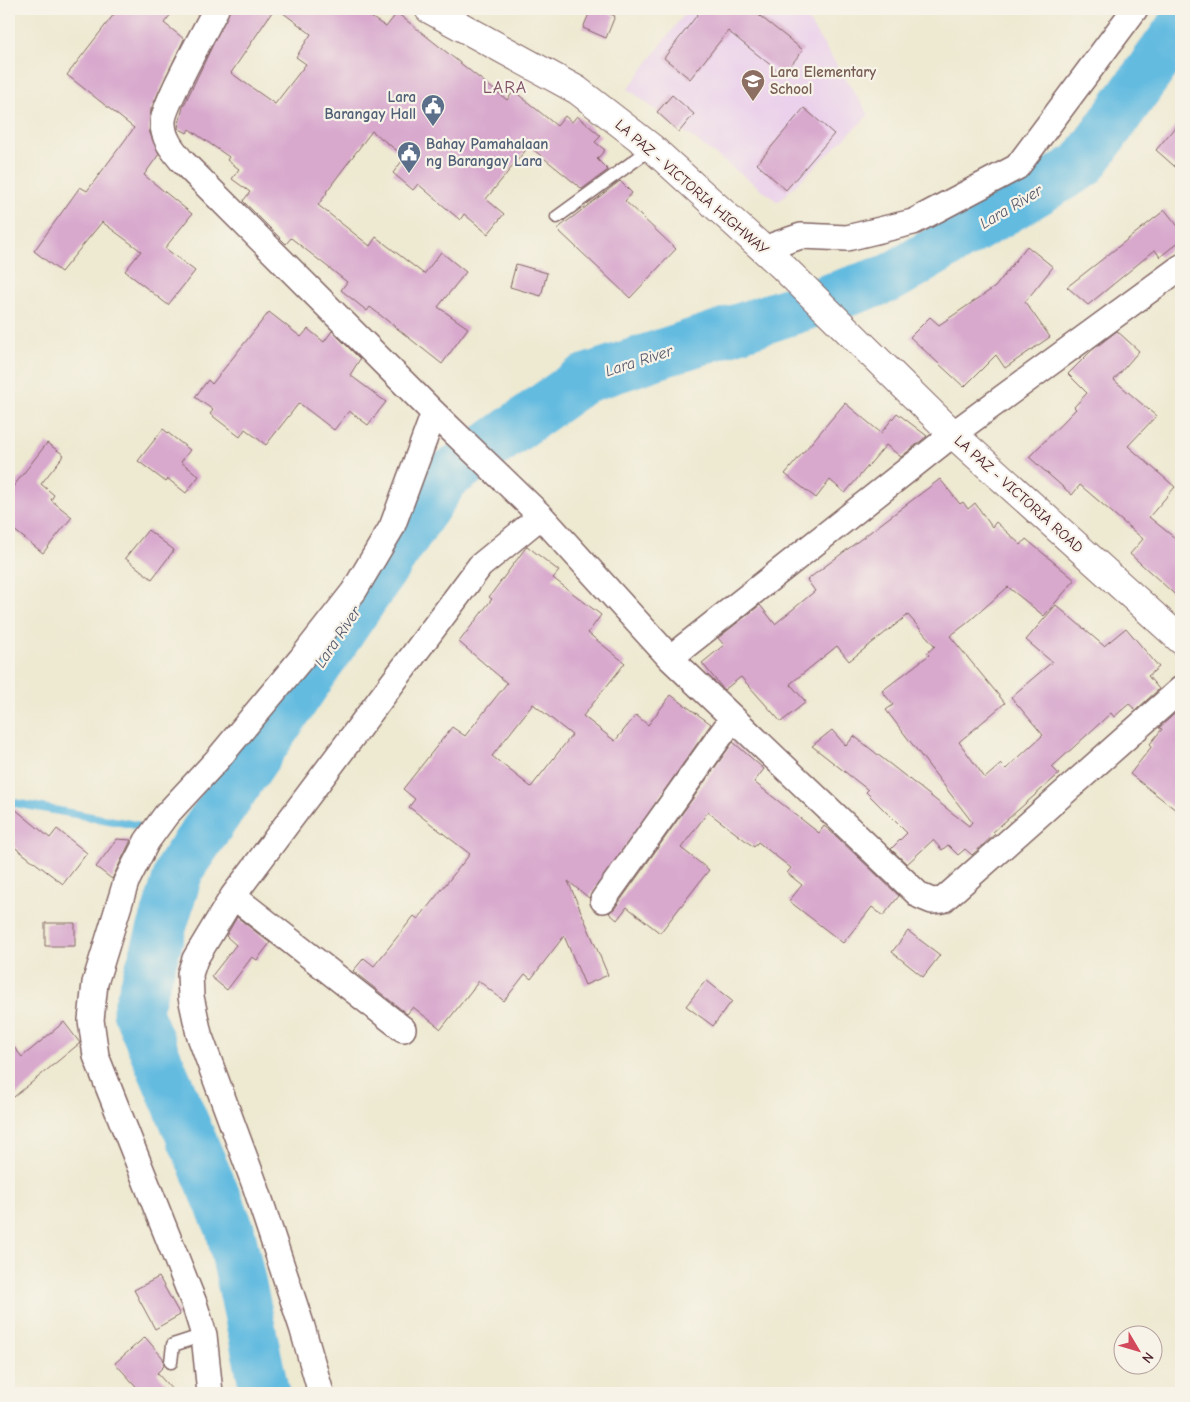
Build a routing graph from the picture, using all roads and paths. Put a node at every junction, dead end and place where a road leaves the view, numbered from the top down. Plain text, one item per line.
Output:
1 (216, 9) edge
2 (430, 9) edge
3 (1135, 9) edge
4 (652, 148) junction
5 (557, 217) dead end
6 (773, 258) junction
7 (1181, 267) edge
8 (860, 343) joint
9 (434, 413) junction
10 (952, 434) junction
11 (541, 516) junction
12 (1181, 640) edge
13 (670, 658) junction
14 (1181, 689) edge
15 (732, 718) junction
16 (233, 896) junction
17 (603, 900) dead end
18 (403, 1029) dead end
19 (204, 1335) junction
20 (171, 1362) dead end
21 (210, 1393) edge
22 (321, 1393) edge

1 - 9 street
2 - 4 main road, LA PAZ - VICTORIA HIGHWAY
3 - 6 street
4 - 5 lane
4 - 6 main road, LA PAZ - VICTORIA HIGHWAY
6 - 8 main road, LA PAZ - VICTORIA HIGHWAY
7 - 10 street
8 - 10 main road, LA PAZ - VICTORIA ROAD
9 - 11 street
9 - 19 street
10 - 12 main road, LA PAZ - VICTORIA ROAD
10 - 13 street
11 - 13 street
11 - 16 street
13 - 15 street
14 - 15 street
15 - 17 street
16 - 18 street
16 - 22 street
19 - 20 lane
19 - 21 street

